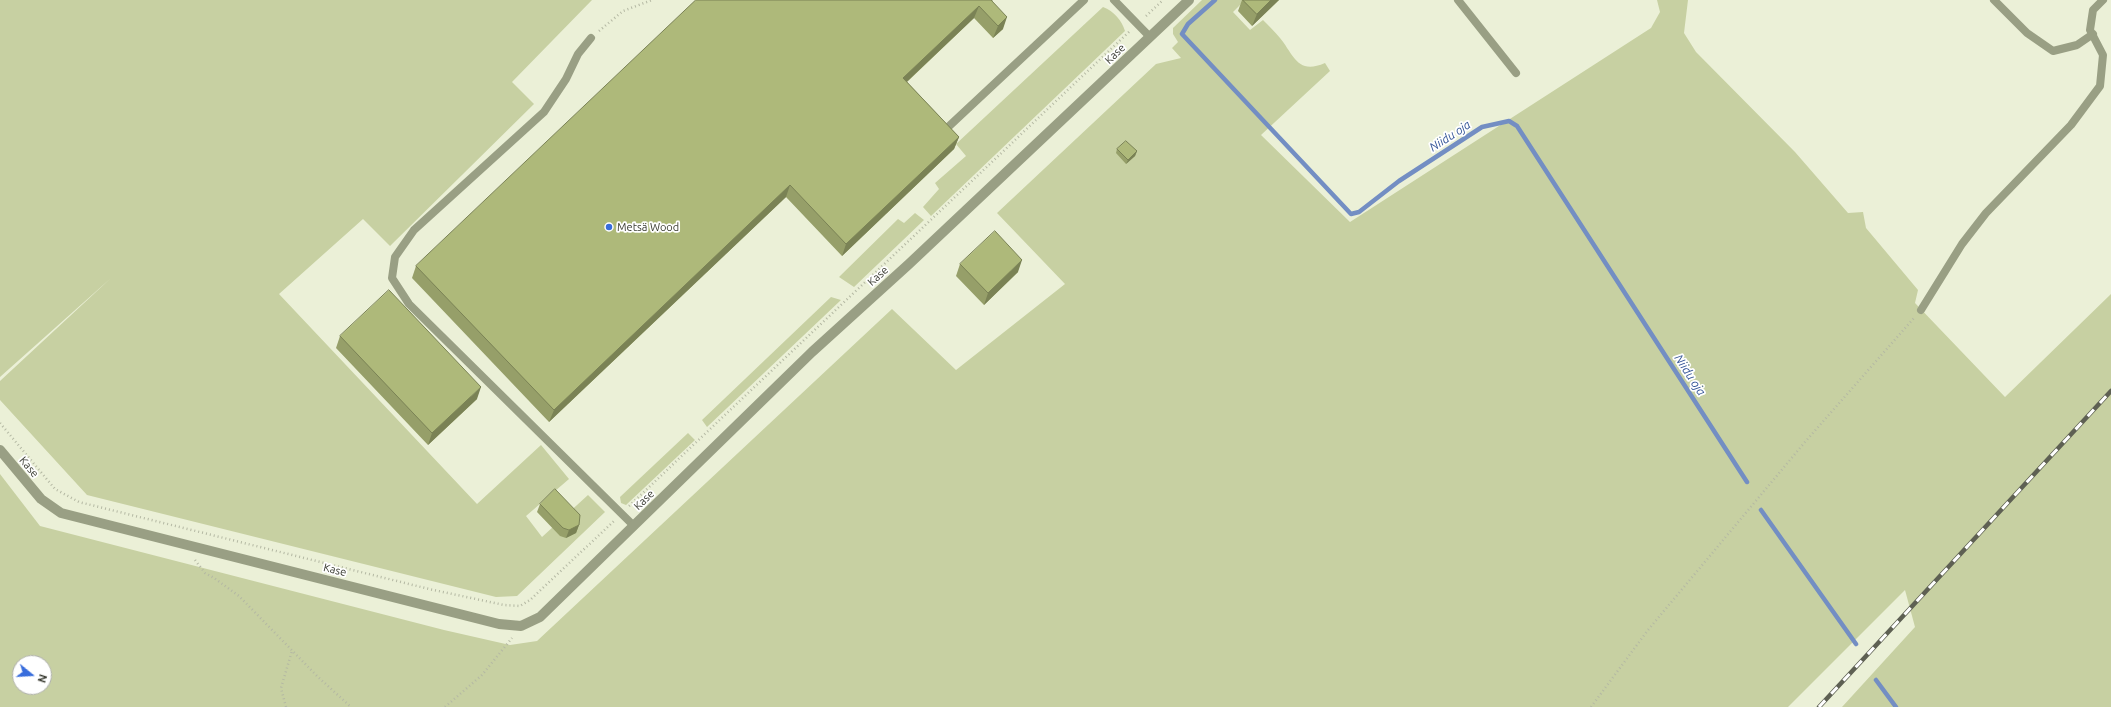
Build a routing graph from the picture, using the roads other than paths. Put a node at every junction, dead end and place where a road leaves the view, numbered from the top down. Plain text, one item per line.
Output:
1 (1084, 0) edge
2 (1114, 0) edge
3 (1189, 0) edge
4 (1458, 0) edge
5 (1994, 0) edge
6 (2103, 0) edge
7 (2093, 34) junction
8 (1150, 37) junction
9 (591, 38) road end
10 (1516, 73) dead end
11 (946, 129) edge
12 (1921, 310) road end
13 (0, 450) edge
14 (634, 526) junction

1 - 11 lane
2 - 8 lane
3 - 8 street, Kase
4 - 10 lane
5 - 7 lane
6 - 7 lane
7 - 12 lane
8 - 14 street, Kase
9 - 14 lane
13 - 14 street, Kase

